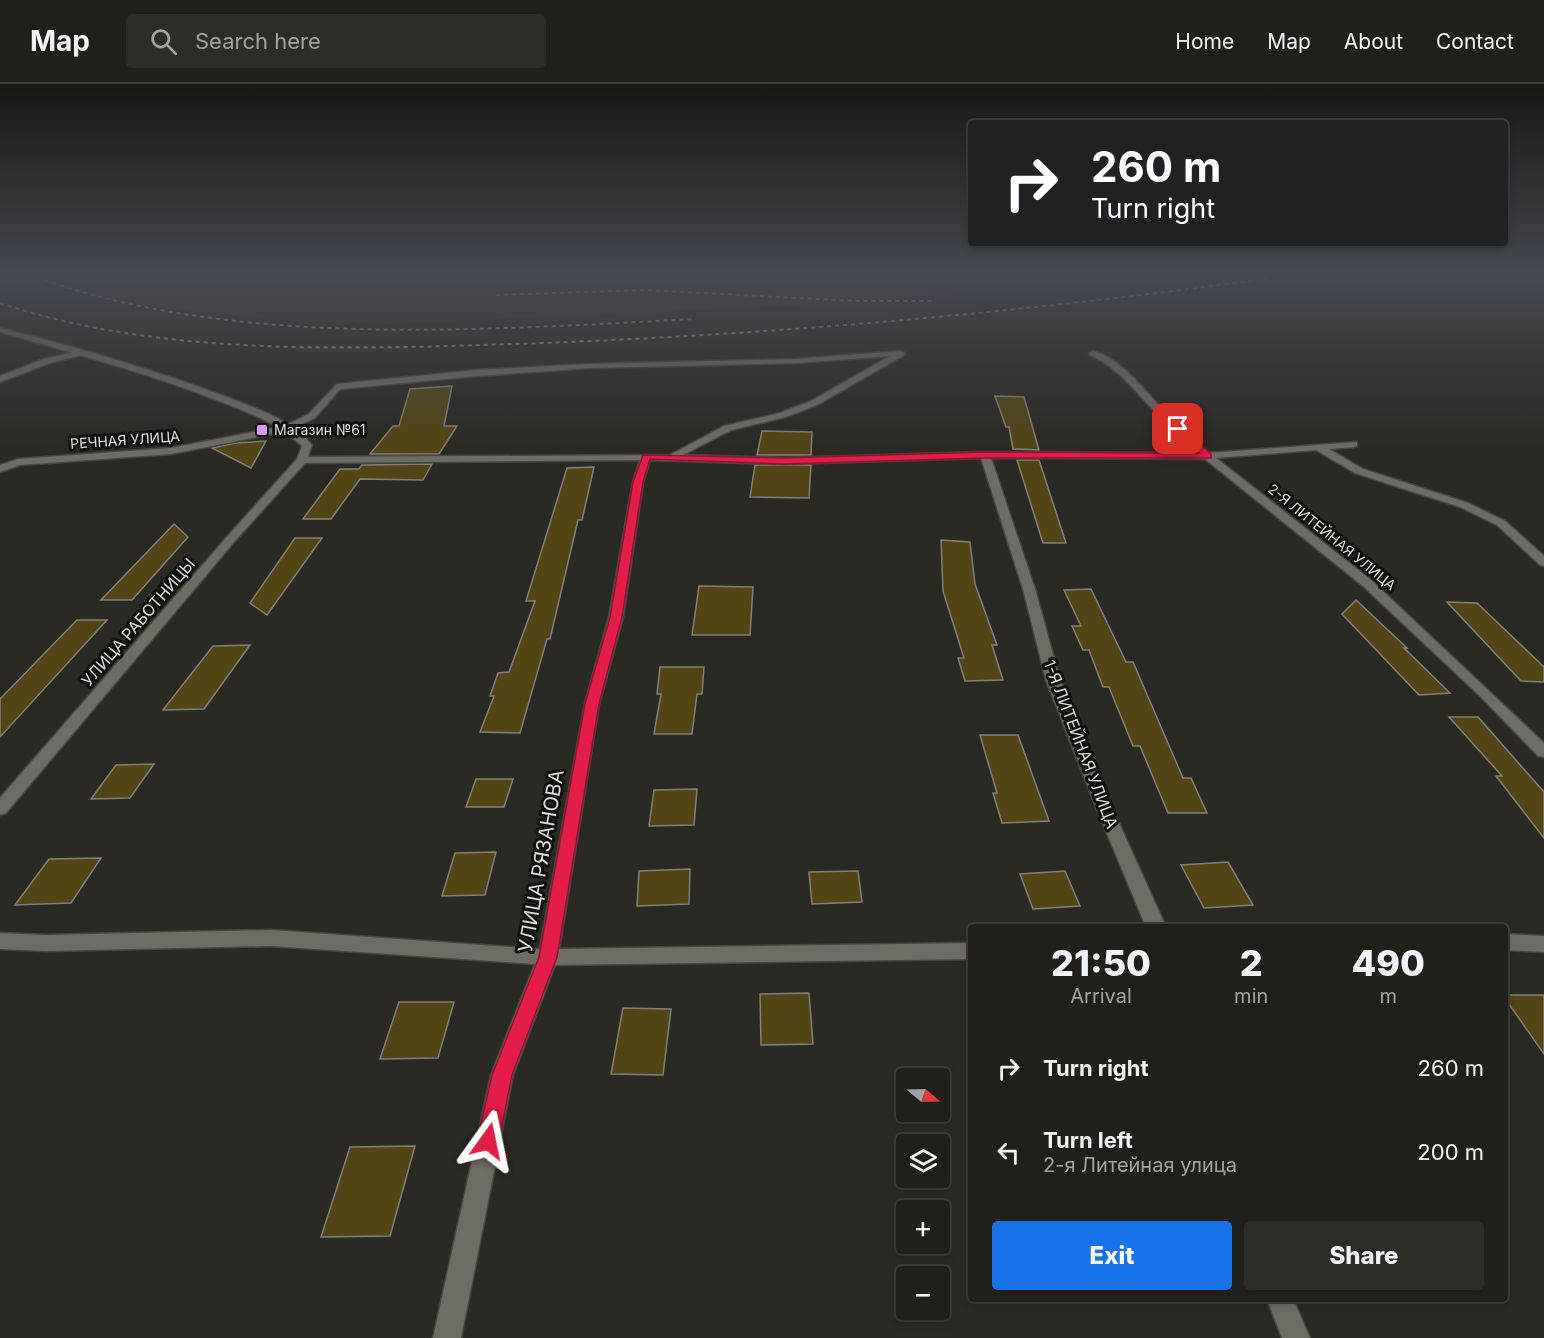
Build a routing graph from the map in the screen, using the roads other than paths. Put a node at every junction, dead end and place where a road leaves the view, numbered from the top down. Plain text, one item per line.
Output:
1 (2, 331) edge
2 (79, 353) junction
3 (1093, 353) dead end
4 (0, 379) edge
5 (287, 428) junction
6 (1354, 444) dead end
7 (1318, 447) junction
8 (985, 455) junction
9 (1207, 456) junction
10 (646, 457) junction
11 (673, 457) junction
12 (303, 460) junction
13 (0, 469) edge
14 (1544, 562) edge
15 (1544, 752) edge
16 (0, 808) edge
17 (1155, 924) edge
18 (0, 941) edge
19 (1508, 942) edge
20 (1544, 944) edge
21 (968, 951) edge
22 (548, 957) junction
23 (1281, 1302) edge
24 (447, 1338) edge
25 (1296, 1338) edge

1 - 2 street
2 - 4 street
2 - 5 street
3 - 9 street, 2-Я ЛИТЕЙНАЯ УЛИЦА
5 - 11 street, РЕЧНАЯ УЛИЦА
5 - 12 street
5 - 13 street, РЕЧНАЯ УЛИЦА
6 - 7 street
7 - 9 street
7 - 14 street
8 - 9 street
8 - 11 street
8 - 17 street, 1-Я ЛИТЕЙНАЯ УЛИЦА
9 - 15 street, 2-Я ЛИТЕЙНАЯ УЛИЦА
10 - 11 street
10 - 12 street
10 - 22 street, УЛИЦА РЯЗАНОВА
12 - 16 street, УЛИЦА РАБОТНИЦЫ
18 - 22 street
19 - 20 street
21 - 22 street
22 - 24 street, УЛИЦА РЯЗАНОВА
23 - 25 street

